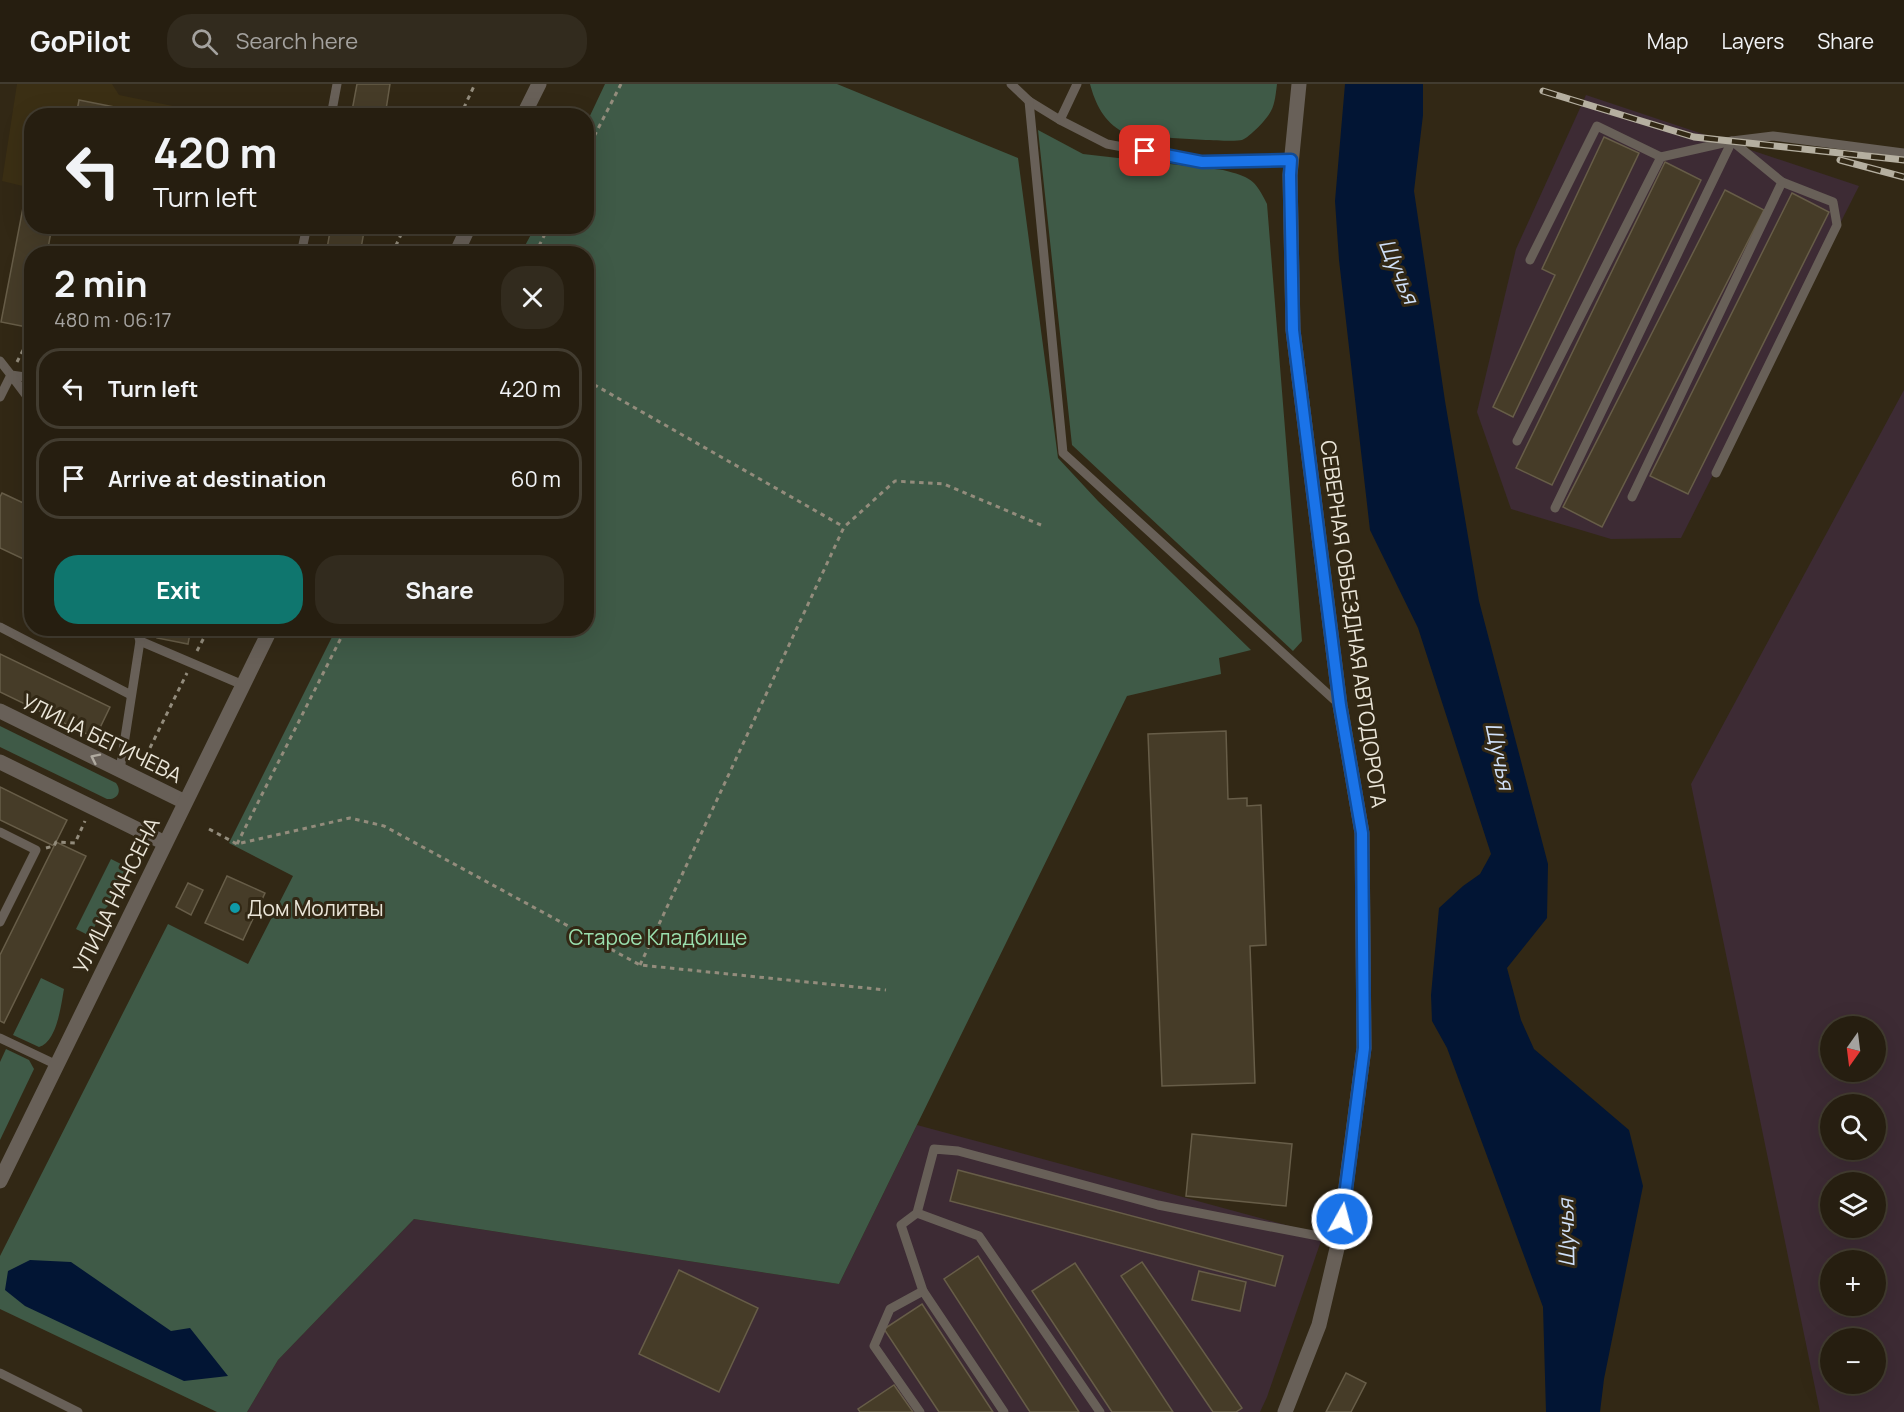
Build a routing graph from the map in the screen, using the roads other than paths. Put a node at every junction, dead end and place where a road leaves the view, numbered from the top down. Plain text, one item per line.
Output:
1 (337, 84) edge
2 (539, 84) edge
3 (1011, 84) edge
4 (1077, 84) edge
5 (1299, 84) edge
6 (1029, 101) junction
7 (332, 108) edge
8 (527, 108) edge
9 (1059, 120) junction
10 (1732, 141) junction
11 (1904, 153) edge
12 (1661, 157) junction
13 (1291, 160) junction
14 (1782, 182) junction
15 (1530, 260) dead end
16 (0, 362) edge
17 (11, 375) junction
18 (24, 377) edge
19 (24, 392) edge
20 (0, 398) edge
21 (1517, 441) dead end
22 (1716, 473) dead end
23 (1632, 497) dead end
24 (1555, 508) dead end
25 (0, 627) edge
26 (138, 636) edge
27 (141, 636) edge
28 (267, 636) edge
29 (140, 641) junction
30 (243, 685) junction
31 (131, 695) junction
32 (1340, 705) junction
33 (0, 711) edge
34 (0, 762) edge
35 (120, 770) junction
36 (185, 802) junction
37 (0, 832) edge
38 (165, 843) junction
39 (0, 922) edge
40 (0, 1038) edge
41 (57, 1065) junction
42 (0, 1181) edge
43 (917, 1213) junction
44 (1339, 1240) junction
45 (922, 1291) junction
46 (0, 1373) edge
47 (78, 1412) edge
48 (920, 1412) edge
49 (1004, 1412) edge
50 (1100, 1412) edge
51 (1286, 1412) edge

1 - 7 lane
2 - 8 street
3 - 6 lane
4 - 9 lane
5 - 13 street, СЕВЕРНАЯ ОБЪЕЗДНАЯ АВТОДОРОГА
6 - 9 lane
6 - 32 lane
9 - 13 lane
10 - 11 lane
10 - 12 lane
10 - 14 lane
10 - 24 lane
12 - 15 lane
12 - 21 lane
13 - 32 street, СЕВЕРНАЯ ОБЪЕЗДНАЯ АВТОДОРОГА
14 - 22 lane
14 - 23 lane
16 - 17 lane
17 - 18 lane
17 - 19 lane
17 - 20 lane
25 - 31 lane
26 - 29 lane
27 - 29 lane
28 - 30 street, УЛИЦА НАНСЕНА
29 - 30 lane
29 - 31 lane
30 - 36 street, УЛИЦА НАНСЕНА
31 - 35 lane
32 - 44 street, СЕВЕРНАЯ ОБЪЕЗДНАЯ АВТОДОРОГА
35 -> 33 street, УЛИЦА БЕГИЧЕВА
34 - 38 street
35 - 36 street, УЛИЦА БЕГИЧЕВА
36 - 38 street, УЛИЦА НАНСЕНА
37 - 39 lane
38 - 41 street, УЛИЦА НАНСЕНА
40 - 41 lane
41 - 42 street, УЛИЦА НАНСЕНА
43 - 44 lane
43 - 45 lane
43 - 50 lane
44 - 51 street, СЕВЕРНАЯ ОБЪЕЗДНАЯ АВТОДОРОГА
45 - 48 lane
45 - 49 lane
46 - 47 lane

